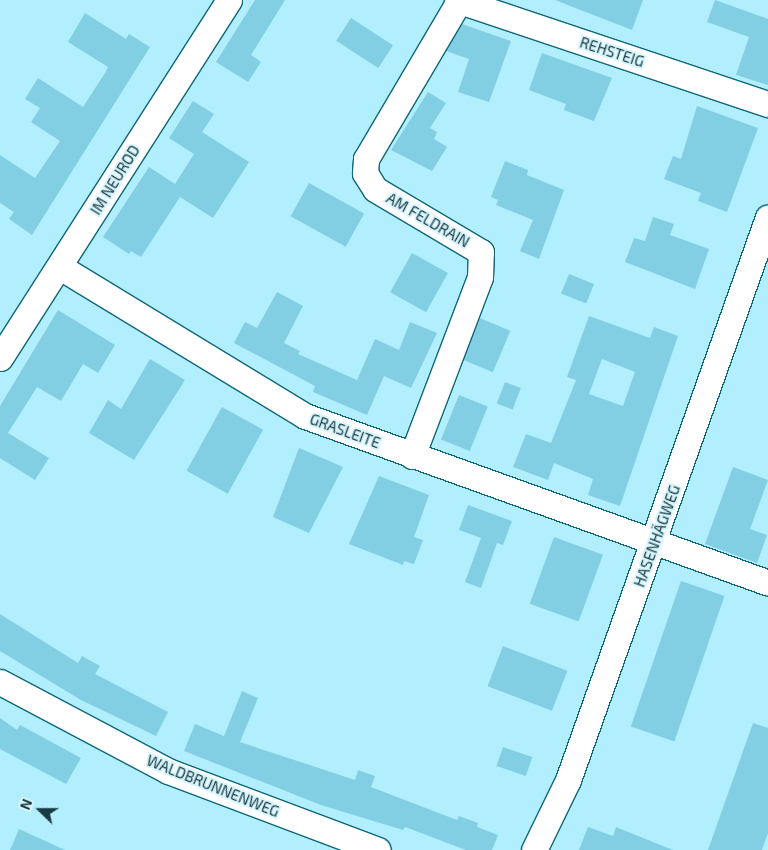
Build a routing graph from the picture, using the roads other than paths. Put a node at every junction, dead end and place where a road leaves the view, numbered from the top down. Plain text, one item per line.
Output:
1 (229, 0) edge
2 (458, 0) edge
3 (768, 104) edge
4 (768, 217) edge
5 (60, 267) junction
6 (0, 358) edge
7 (412, 456) junction
8 (655, 542) junction
9 (768, 583) edge
10 (0, 682) edge
11 (378, 850) edge
12 (534, 850) edge

1 - 5 street, IM NEUROD
2 - 3 street, REHSTEIG
2 - 7 street, AM FELDRAIN
4 - 8 street, HASENHÄGWEG
5 - 6 street, IM NEUROD
5 - 7 street, GRASLEITE
7 - 8 street, GRASLEITE
8 - 9 street, GRASLEITE
8 - 12 street, HASENHÄGWEG
10 - 11 street, WALDBRUNNENWEG

